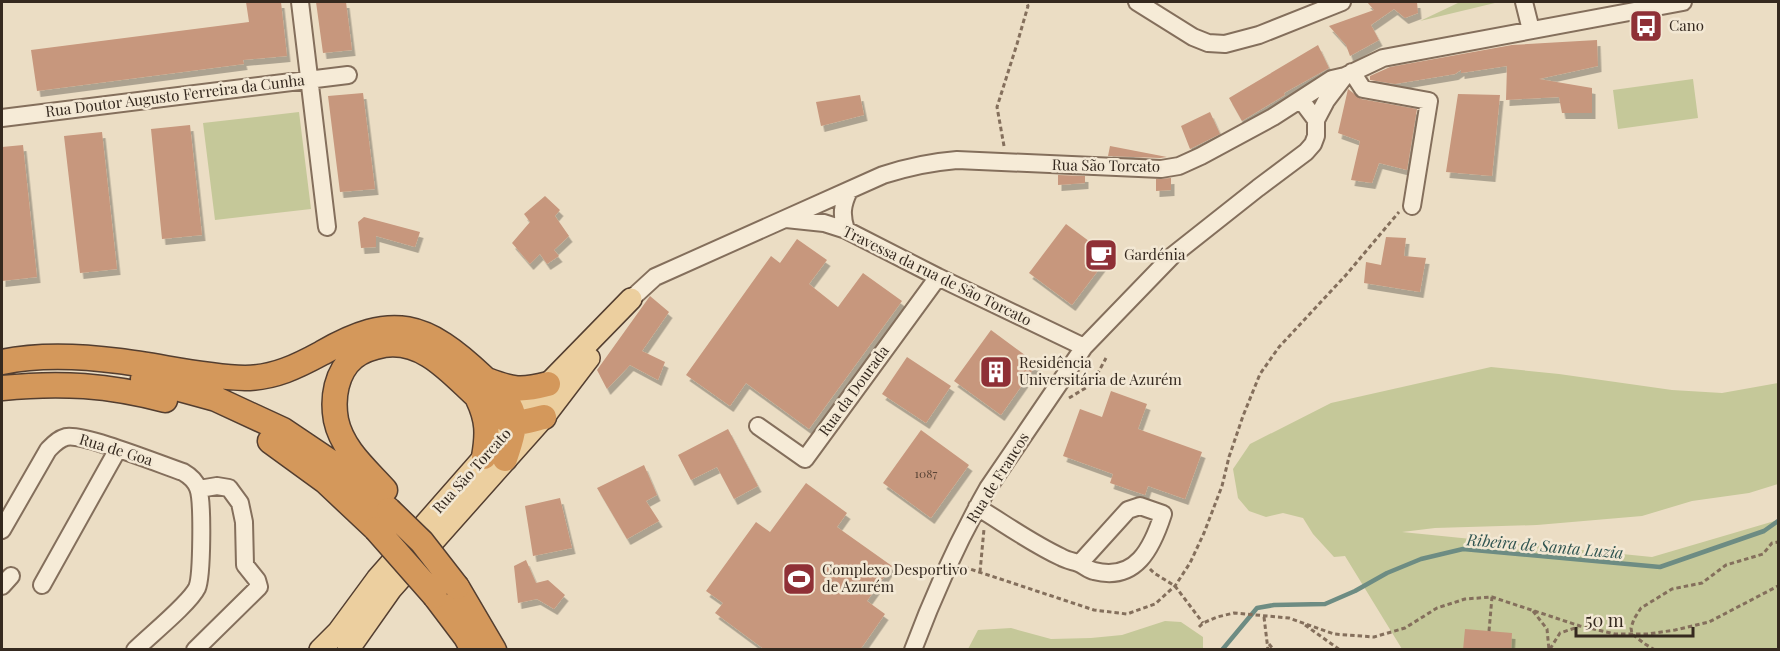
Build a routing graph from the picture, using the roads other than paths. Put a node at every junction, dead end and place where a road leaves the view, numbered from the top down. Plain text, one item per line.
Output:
1 (300, 2) edge
2 (1137, 2) edge
3 (1342, 2) edge
4 (1524, 2) edge
5 (1683, 2) edge
6 (1531, 30) junction
7 (1348, 74) junction
8 (348, 75) dead end
9 (309, 79) junction
10 (1301, 99) junction
11 (2, 118) edge
12 (1316, 120) junction
13 (849, 191) junction
14 (1413, 201) road end
15 (786, 219) junction
16 (327, 227) dead end
17 (846, 230) junction
18 (938, 277) junction
19 (631, 299) junction
20 (1084, 347) junction
21 (2, 362) edge
22 (2, 370) edge
23 (548, 384) junction
24 (2, 388) edge
25 (483, 390) junction
26 (544, 417) junction
27 (516, 422) junction
28 (758, 426) dead end
29 (118, 449) junction
30 (494, 458) junction
31 (199, 489) junction
32 (977, 507) junction
33 (383, 519) junction
34 (2, 530) edge
35 (1080, 563) junction
36 (42, 585) dead end
37 (446, 591) junction
38 (135, 650) edge
39 (195, 650) edge
40 (320, 650) edge
41 (348, 650) edge
42 (456, 650) edge
43 (473, 650) edge
44 (494, 650) edge
45 (913, 650) edge

1 - 9 street
2 - 3 street
4 - 6 street
5 - 6 street, Rua São Torcato
6 - 7 street, Rua São Torcato
7 - 10 street, Rua São Torcato
7 - 12 street, Rua São Torcato
7 - 14 street
8 - 9 street, Rua Doutor Augusto Ferreira da Cunha
9 - 11 street, Rua Doutor Augusto Ferreira da Cunha
9 - 16 street
10 - 12 street
10 - 13 street, Rua São Torcato
12 - 20 street, Rua de Francos
13 - 15 street, Rua São Torcato
13 - 17 street
15 - 17 street, Travessa da rua de São Torcato
15 - 19 street, Rua São Torcato
17 - 18 street, Travessa da rua de São Torcato
18 - 20 street, Travessa da rua de São Torcato
18 - 28 street, Rua da Dourada
19 - 23 main road, Rua São Torcato
19 - 26 main road, Rua São Torcato
20 - 32 street, Rua de Francos
21 - 25 highway
22 - 33 highway
23 - 25 highway
23 - 27 main road, Rua São Torcato
24 - 33 highway
25 - 27 highway
25 - 30 highway
25 - 33 highway
26 - 27 highway
26 - 30 main road, Rua São Torcato
27 - 30 highway
29 - 31 street, Rua de Goa
29 - 34 street, Rua de Goa
29 - 36 street
30 - 40 main road, Rua São Torcato
30 - 41 main road, Rua São Torcato
31 - 38 street
31 - 39 street
32 - 35 street
32 - 45 street, Rua de Francos
33 - 37 highway, bridge
35 - 35 street
37 - 42 highway
37 - 43 highway
37 - 44 highway

